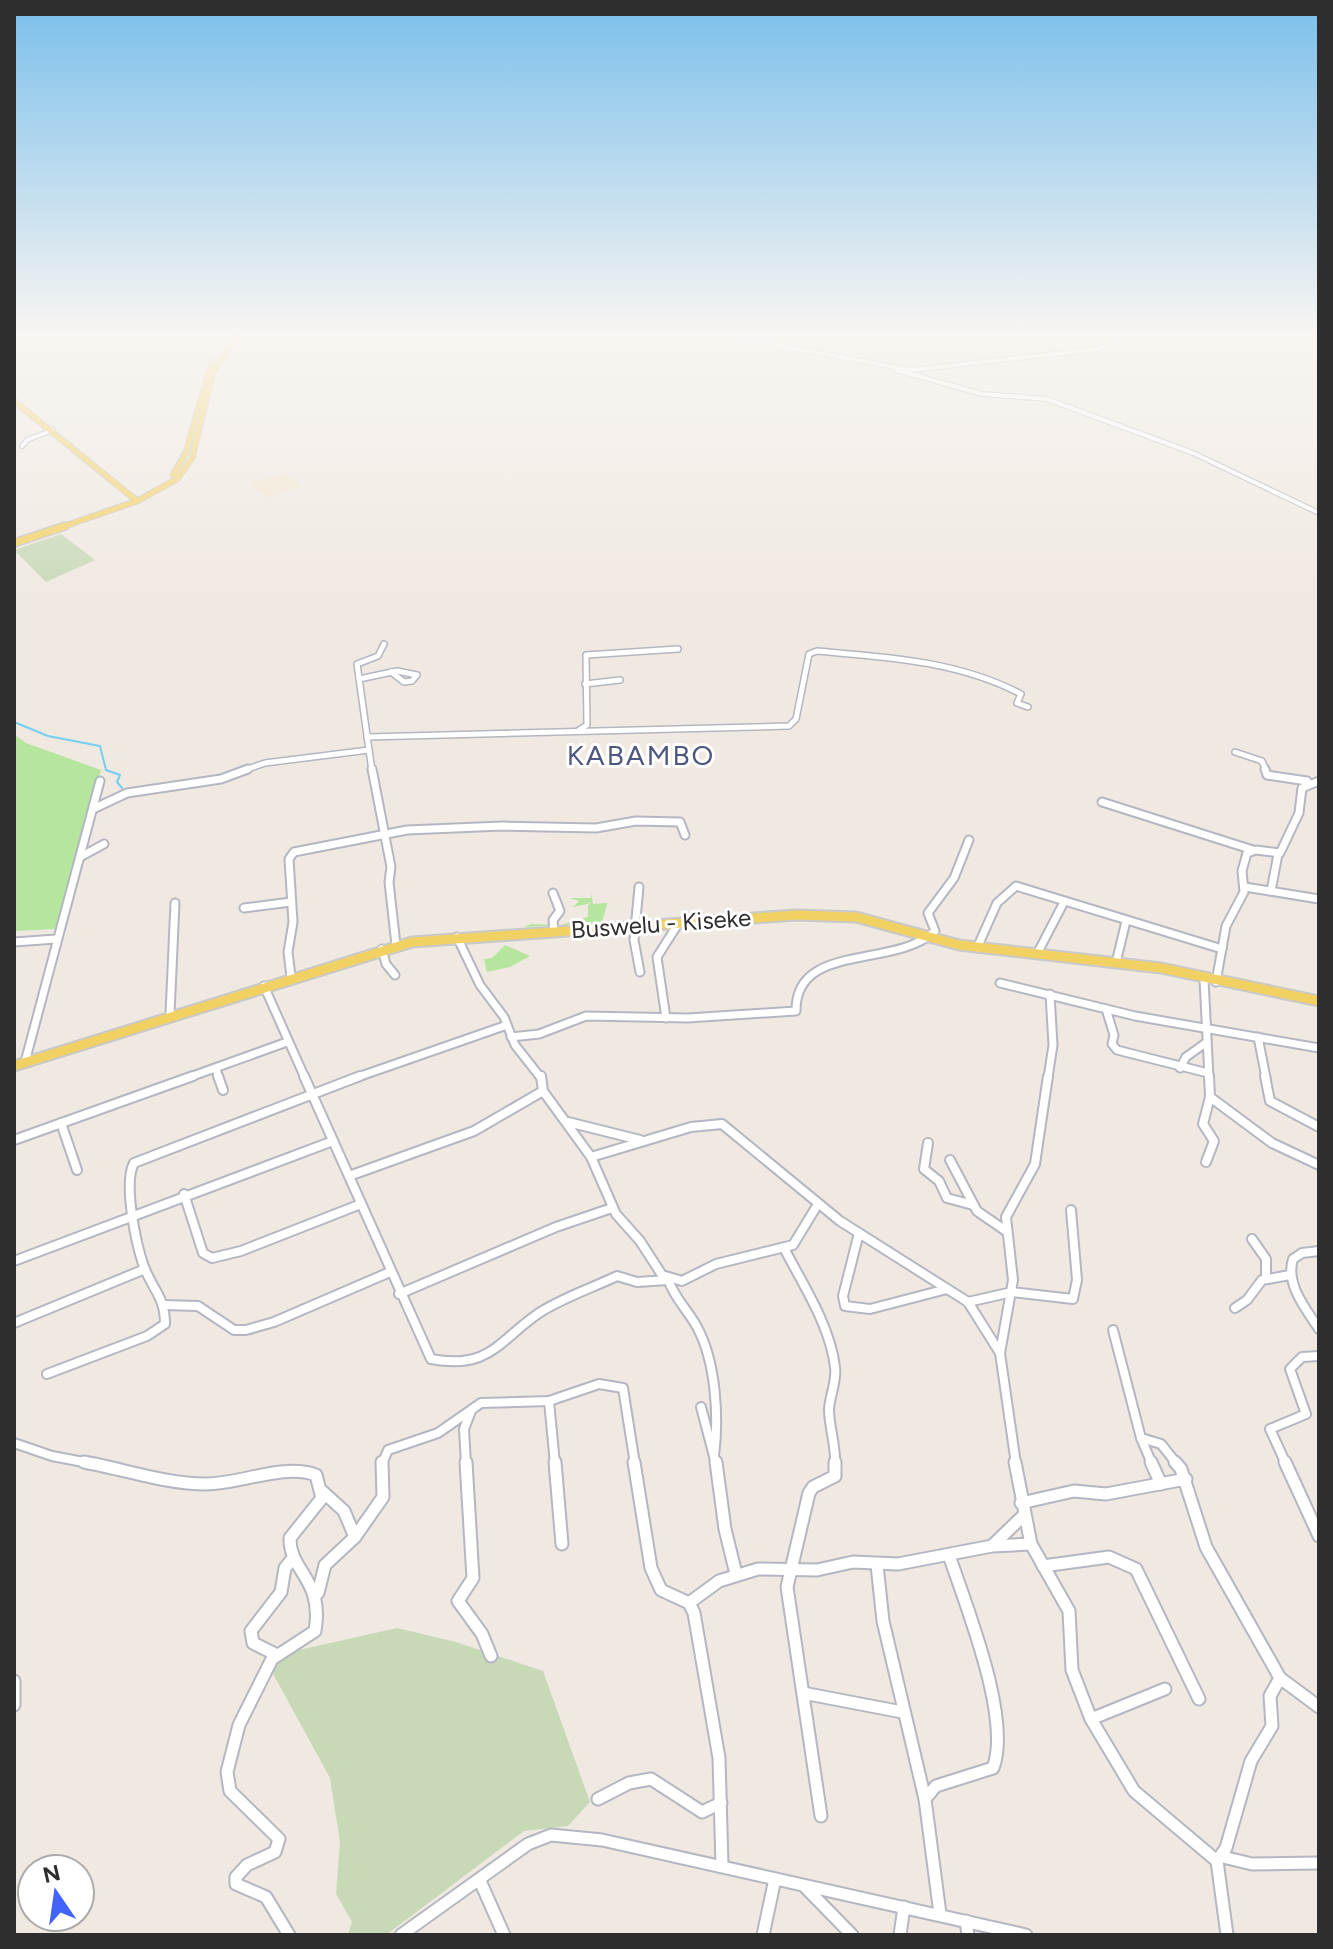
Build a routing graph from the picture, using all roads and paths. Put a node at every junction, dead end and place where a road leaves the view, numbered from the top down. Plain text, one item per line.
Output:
1 (45, 424) edge
2 (193, 424) edge
3 (200, 424) edge
4 (1115, 424) edge
5 (53, 430) junction
6 (22, 446) dead end
7 (135, 500) junction
8 (1319, 513) edge
9 (14, 541) edge
10 (384, 644) dead end
11 (678, 649) dead end
12 (391, 672) dead end
13 (359, 679) junction
14 (620, 680) dead end
15 (585, 684) junction
16 (1028, 707) dead end
17 (577, 731) junction
18 (367, 737) junction
19 (369, 750) junction
20 (1235, 752) dead end
21 (100, 781) dead end
22 (1319, 781) edge
23 (1309, 782) junction
24 (1102, 802) dead end
25 (93, 809) junction
26 (685, 835) dead end
27 (382, 836) junction
28 (969, 840) dead end
29 (104, 844) dead end
30 (1253, 850) junction
31 (1278, 854) junction
32 (82, 856) junction
33 (639, 887) dead end
34 (1245, 887) junction
35 (1271, 891) junction
36 (553, 893) dead end
37 (1319, 899) edge
38 (291, 902) junction
39 (1064, 902) junction
40 (175, 903) dead end
41 (244, 908) dead end
42 (1126, 921) junction
43 (678, 924) junction
44 (634, 927) junction
45 (554, 932) junction
46 (457, 937) junction
47 (930, 938) junction
48 (56, 939) junction
49 (14, 942) edge
50 (396, 945) junction
51 (977, 948) junction
52 (382, 949) junction
53 (1222, 949) junction
54 (1037, 954) junction
55 (1116, 963) junction
56 (640, 972) dead end
57 (395, 975) dead end
58 (291, 977) junction
59 (1204, 979) junction
60 (1216, 982) junction
61 (1000, 983) dead end
62 (264, 986) junction
63 (1050, 994) junction
64 (1319, 1001) edge
65 (1106, 1009) junction
66 (170, 1014) junction
67 (666, 1018) junction
68 (507, 1025) junction
69 (1206, 1028) junction
70 (511, 1037) junction
71 (1258, 1037) junction
72 (287, 1042) junction
73 (1207, 1042) junction
74 (1319, 1048) edge
75 (25, 1062) junction
76 (14, 1066) edge
77 (1180, 1068) junction
78 (216, 1069) junction
79 (1208, 1073) junction
80 (223, 1090) dead end
81 (543, 1091) junction
82 (313, 1094) junction
83 (1210, 1097) junction
84 (568, 1122) junction
85 (61, 1123) junction
86 (1319, 1127) edge
87 (14, 1140) edge
88 (644, 1140) junction
89 (333, 1141) junction
90 (928, 1143) dead end
91 (591, 1157) junction
92 (950, 1160) dead end
93 (1206, 1162) dead end
94 (1319, 1163) edge
95 (77, 1170) dead end
96 (349, 1176) junction
97 (184, 1194) junction
98 (361, 1204) junction
99 (818, 1204) junction
100 (973, 1205) junction
101 (612, 1208) junction
102 (1071, 1210) dead end
103 (135, 1215) junction
104 (1006, 1231) junction
105 (859, 1233) junction
106 (1252, 1239) dead end
107 (784, 1248) junction
108 (1319, 1251) edge
109 (14, 1261) edge
110 (145, 1269) junction
111 (390, 1272) junction
112 (1290, 1275) junction
113 (1266, 1279) junction
114 (668, 1280) junction
115 (947, 1289) junction
116 (1012, 1292) junction
117 (399, 1294) junction
118 (968, 1302) junction
119 (165, 1305) junction
120 (1235, 1308) dead end
121 (14, 1323) edge
122 (1319, 1329) edge
123 (1113, 1330) dead end
124 (1000, 1353) junction
125 (1319, 1356) edge
126 (47, 1374) dead end
127 (549, 1401) junction
128 (701, 1407) dead end
129 (472, 1409) junction
130 (1141, 1438) junction
131 (14, 1443) edge
132 (714, 1456) junction
133 (1186, 1479) junction
134 (1161, 1484) junction
135 (322, 1491) junction
136 (1021, 1503) junction
137 (1023, 1516) junction
138 (1319, 1536) edge
139 (355, 1537) junction
140 (562, 1544) dead end
141 (1031, 1544) junction
142 (992, 1546) junction
143 (949, 1555) junction
144 (293, 1558) junction
145 (877, 1565) junction
146 (1043, 1566) junction
147 (793, 1567) junction
148 (736, 1574) junction
149 (318, 1593) junction
150 (689, 1603) junction
151 (275, 1654) junction
152 (491, 1656) dead end
153 (1280, 1678) junction
154 (14, 1681) edge
155 (1165, 1689) dead end
156 (803, 1693) junction
157 (1199, 1699) dead end
158 (14, 1705) edge
159 (1319, 1707) edge
160 (902, 1712) junction
161 (1091, 1719) junction
162 (598, 1799) dead end
163 (925, 1799) junction
164 (721, 1803) junction
165 (821, 1816) dead end
166 (1220, 1859) junction
167 (1319, 1863) edge
168 (722, 1865) junction
169 (775, 1879) junction
170 (480, 1881) junction
171 (805, 1888) junction
172 (904, 1907) junction
173 (940, 1914) junction
174 (966, 1921) junction
175 (289, 1935) edge
176 (401, 1935) edge
177 (504, 1935) edge
178 (763, 1935) edge
179 (852, 1935) edge
180 (900, 1935) edge
181 (968, 1935) edge
182 (1026, 1935) edge
183 (1227, 1935) edge

1 - 5 main road
2 - 7 main road
3 - 7 main road
4 - 8 street
5 - 6 street
5 - 7 main road
7 - 9 main road
10 - 13 street
11 - 15 street
12 - 13 street
13 - 18 street
14 - 15 street
15 - 17 street
16 - 17 street
17 - 18 street
18 - 19 street
19 - 25 street
19 - 27 street
20 - 23 street
21 - 25 street
22 - 23 street
23 - 31 street
24 - 30 street
25 - 32 street
26 - 27 street
27 - 38 street
27 - 50 street
28 - 47 street
29 - 32 street
30 - 31 street
30 - 34 street
31 - 35 street
32 - 48 street
33 - 44 street
34 - 35 street
34 - 53 street
35 - 37 street
36 - 45 street
38 - 41 street
38 - 58 street
39 - 42 street
39 - 51 street
39 - 54 street
40 - 66 street
42 - 53 street
42 - 55 street
43 - 44 main road, Buswelu - Kiseke
43 - 47 main road, Buswelu - Kiseke
43 - 67 street
44 - 45 main road, Buswelu - Kiseke
44 - 56 street
45 - 46 main road, Buswelu - Kiseke
46 - 50 main road, Buswelu - Kiseke
46 - 68 street
47 - 51 main road, Buswelu - Kiseke
47 - 67 street
48 - 49 street
48 - 75 street
50 - 52 main road, Buswelu - Kiseke
51 - 54 main road, Buswelu - Kiseke
52 - 57 street
52 - 58 main road, Buswelu - Kiseke
53 - 60 street
54 - 55 main road, Buswelu - Kiseke
55 - 59 main road, Buswelu - Kiseke
58 - 62 main road, Buswelu - Kiseke
59 - 60 main road, Buswelu - Kiseke
59 - 69 street
60 - 64 main road, Buswelu - Kiseke
61 - 63 street
62 - 66 main road, Buswelu - Kiseke
62 - 72 street
63 - 65 street
63 - 104 street
65 - 69 street
65 - 77 street
66 - 75 main road, Buswelu - Kiseke
67 - 70 street
68 - 70 street
68 - 82 street
69 - 71 street
69 - 73 street
70 - 81 street
71 - 74 street
71 - 86 street
72 - 78 street
72 - 82 street
73 - 77 street
73 - 79 street
75 - 76 main road, Buswelu - Kiseke
77 - 79 street
78 - 80 street
78 - 85 street
79 - 83 street
81 - 84 street
81 - 96 street
82 - 89 street
82 - 103 street
83 - 93 street
83 - 94 street
84 - 88 street
84 - 91 street
85 - 87 street
85 - 95 street
88 - 91 street
88 - 99 street
89 - 96 street
89 - 97 street
90 - 100 street
91 - 101 street
92 - 100 street
96 - 98 street
97 - 98 street
97 - 103 street
98 - 111 street
99 - 105 street
99 - 107 street
100 - 104 street
101 - 114 street
101 - 117 street
102 - 116 street
103 - 109 street
103 - 110 street
104 - 116 street
105 - 115 street
105 - 115 street
106 - 113 street
107 - 114 street
107 - 147 street
108 - 112 street
110 - 119 street
110 - 121 street
111 - 117 street
111 - 119 street
112 - 113 street
112 - 122 street
113 - 120 street
114 - 117 street
114 - 132 street
115 - 118 street
116 - 118 street
116 - 124 street
118 - 124 street
119 - 126 street
123 - 130 street
124 - 136 street
125 - 138 street
127 - 129 street
127 - 140 street
127 - 150 street
128 - 132 street
129 - 139 street
129 - 152 street
130 - 133 street
130 - 134 street
131 - 135 street
132 - 148 street
133 - 134 street
133 - 153 street
134 - 136 street
135 - 139 street
135 - 144 street
136 - 137 street
137 - 141 street
137 - 142 street
139 - 149 street
141 - 142 street
141 - 146 street
142 - 143 street
143 - 145 street
143 - 163 street
144 - 149 street
144 - 151 street
145 - 147 street
145 - 160 street
146 - 157 street
146 - 161 street
147 - 148 street
147 - 156 street
148 - 150 street
149 - 151 street
150 - 164 street
151 - 175 street
153 - 159 street
153 - 166 street
154 - 158 street
155 - 161 street
156 - 160 street
156 - 165 street
160 - 163 street
161 - 166 street
162 - 164 street
163 - 173 street
164 - 168 street
166 - 167 street
166 - 183 street
168 - 169 street
168 - 170 street
169 - 171 street
169 - 178 street
170 - 176 street
170 - 177 street
171 - 172 street
171 - 179 street
172 - 173 street
172 - 180 street
173 - 174 street
174 - 181 street
174 - 182 street

